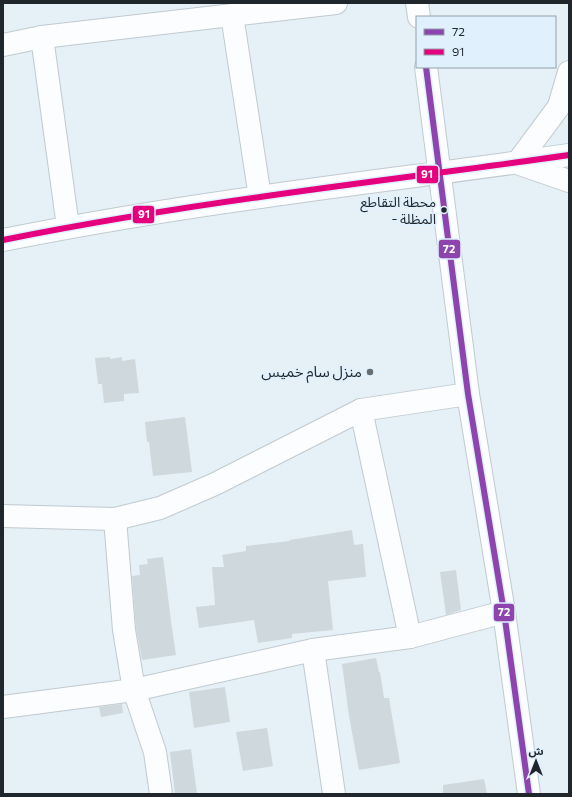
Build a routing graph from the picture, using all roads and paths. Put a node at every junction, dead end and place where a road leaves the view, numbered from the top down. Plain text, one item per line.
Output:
1 (336, 3) edge
2 (417, 3) edge
3 (232, 15) junction
4 (419, 16) edge
5 (42, 38) junction
6 (3, 45) edge
7 (426, 68) edge
8 (569, 72) edge
9 (564, 100) edge
10 (569, 155) edge
11 (517, 163) junction
12 (440, 173) junction
13 (569, 181) edge
14 (260, 197) junction
15 (68, 227) junction
16 (3, 240) edge
17 (468, 394) junction
18 (361, 410) junction
19 (3, 516) edge
20 (115, 519) junction
21 (504, 612) junction
22 (410, 638) junction
23 (313, 650) junction
24 (134, 690) junction
25 (3, 707) edge
26 (161, 794) edge
27 (334, 794) edge
28 (529, 794) edge

1 - 3 street
2 - 4 street
3 - 5 street
3 - 14 street
5 - 6 street
5 - 15 street
7 - 12 street
8 - 9 street
9 - 11 street
10 - 11 street
11 - 12 street
11 - 13 street
12 - 14 street
12 - 17 street
14 - 15 street
15 - 16 street
17 - 18 street
17 - 21 street
18 - 20 street
18 - 22 street
19 - 20 street
20 - 24 street
21 - 22 street
21 - 28 street
22 - 23 street
23 - 24 street
23 - 27 street
24 - 25 street
24 - 26 street

